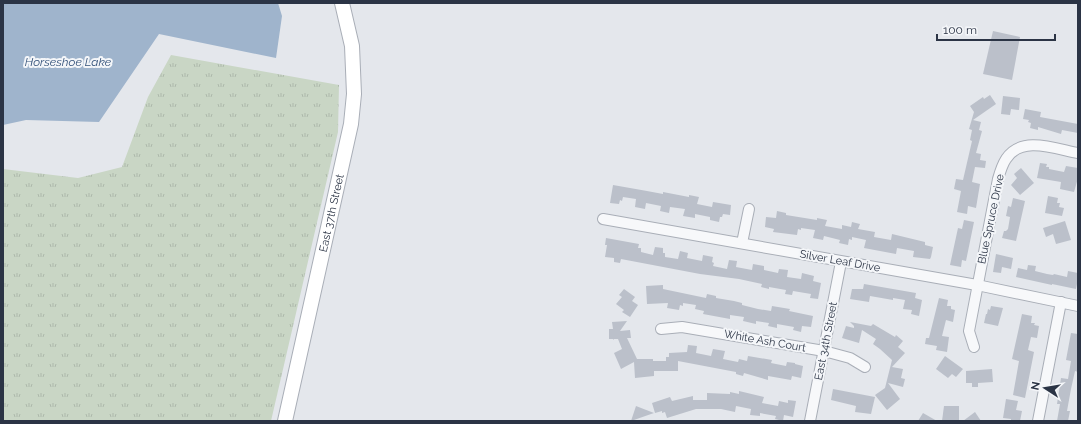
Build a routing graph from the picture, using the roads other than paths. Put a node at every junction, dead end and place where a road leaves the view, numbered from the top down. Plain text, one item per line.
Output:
1 (342, 3) edge
2 (1078, 153) edge
3 (750, 209) dead end
4 (603, 219) dead end
5 (742, 243) junction
6 (841, 262) junction
7 (977, 285) junction
8 (1061, 302) junction
9 (1078, 306) edge
10 (661, 329) dead end
11 (974, 347) dead end
12 (824, 351) junction
13 (866, 367) dead end
14 (285, 421) edge
15 (810, 421) edge
16 (1038, 421) edge

1 - 14 main road, East 37th Street
2 - 7 street, Blue Spruce Drive
3 - 5 street
4 - 5 street, Silver Leaf Drive
5 - 6 street, Silver Leaf Drive
6 - 7 street, Silver Leaf Drive
6 - 12 street, East 34th Street
7 - 8 street, Silver Leaf Drive
7 - 11 street, Blue Spruce Drive
8 - 9 street, Silver Leaf Drive
8 - 16 street
10 - 12 street, White Ash Court
12 - 13 street, White Ash Court
12 - 15 street, East 34th Street

